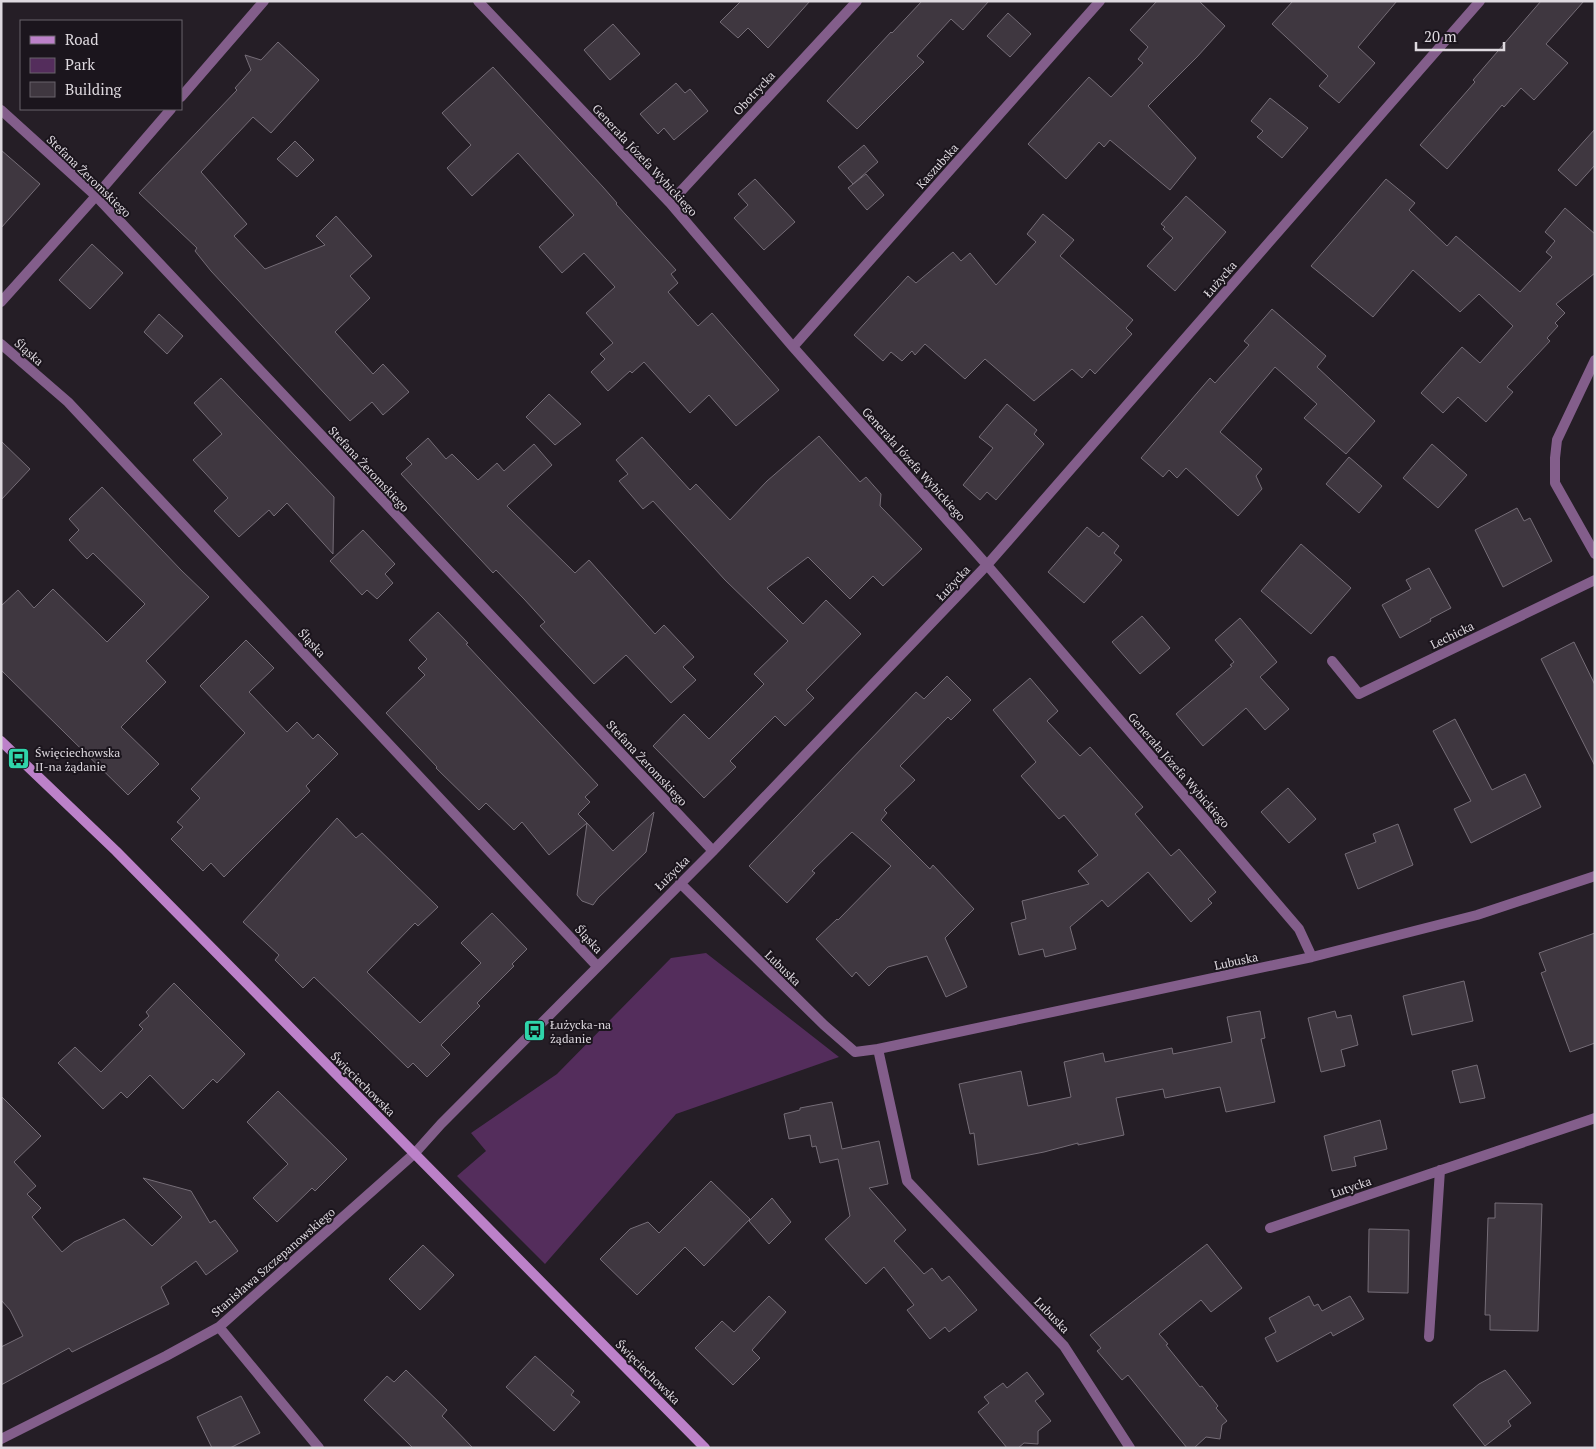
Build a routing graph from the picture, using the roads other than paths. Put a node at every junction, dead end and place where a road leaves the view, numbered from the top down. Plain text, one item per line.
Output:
1 (264, 1) edge
2 (478, 1) edge
3 (857, 1) edge
4 (1100, 1) edge
5 (1480, 1) edge
6 (182, 96) edge
7 (1, 110) edge
8 (170, 110) edge
9 (96, 196) junction
10 (670, 203) junction
11 (1, 302) edge
12 (1, 344) edge
13 (793, 347) junction
14 (1595, 360) edge
15 (1595, 554) edge
16 (987, 565) junction
17 (1595, 580) edge
18 (1332, 661) dead end
19 (1, 740) edge
20 (713, 851) junction
21 (1595, 876) edge
22 (680, 883) junction
23 (1312, 957) junction
24 (597, 966) junction
25 (878, 1049) junction
26 (1595, 1118) edge
27 (415, 1153) junction
28 (1440, 1170) junction
29 (1270, 1228) dead end
30 (219, 1327) junction
31 (1429, 1337) dead end
32 (1, 1439) edge
33 (319, 1448) edge
34 (705, 1448) edge
35 (1130, 1448) edge

1 - 6 street
2 - 10 street, Generała Józefa Wybickiego
3 - 10 street, Obotrycka
4 - 13 street, Kaszubska
5 - 16 street, Łużycka
7 - 9 street, Stefana Żeromskiego
8 - 9 street
9 - 11 street
9 - 20 street, Stefana Żeromskiego
10 - 13 street, Generała Józefa Wybickiego
12 - 24 street, Śląska
13 - 16 street, Generała Józefa Wybickiego
14 - 15 street
16 - 20 street, Łużycka
16 - 23 street, Generała Józefa Wybickiego
17 - 18 street, Lechicka
19 - 27 street, Święciechowska
20 - 22 street, Łużycka
21 - 23 street, Lubuska
22 - 24 street, Łużycka
22 - 25 street, Lubuska
23 - 25 street, Lubuska
24 - 27 street, Łużycka
25 - 35 street, Lubuska
26 - 28 street, Lutycka
27 - 30 street, Stanisława Szczepanowskiego
27 - 34 street, Święciechowska
28 - 29 street, Lutycka
28 - 31 street
30 - 32 street, Stanisława Szczepanowskiego
30 - 33 street

